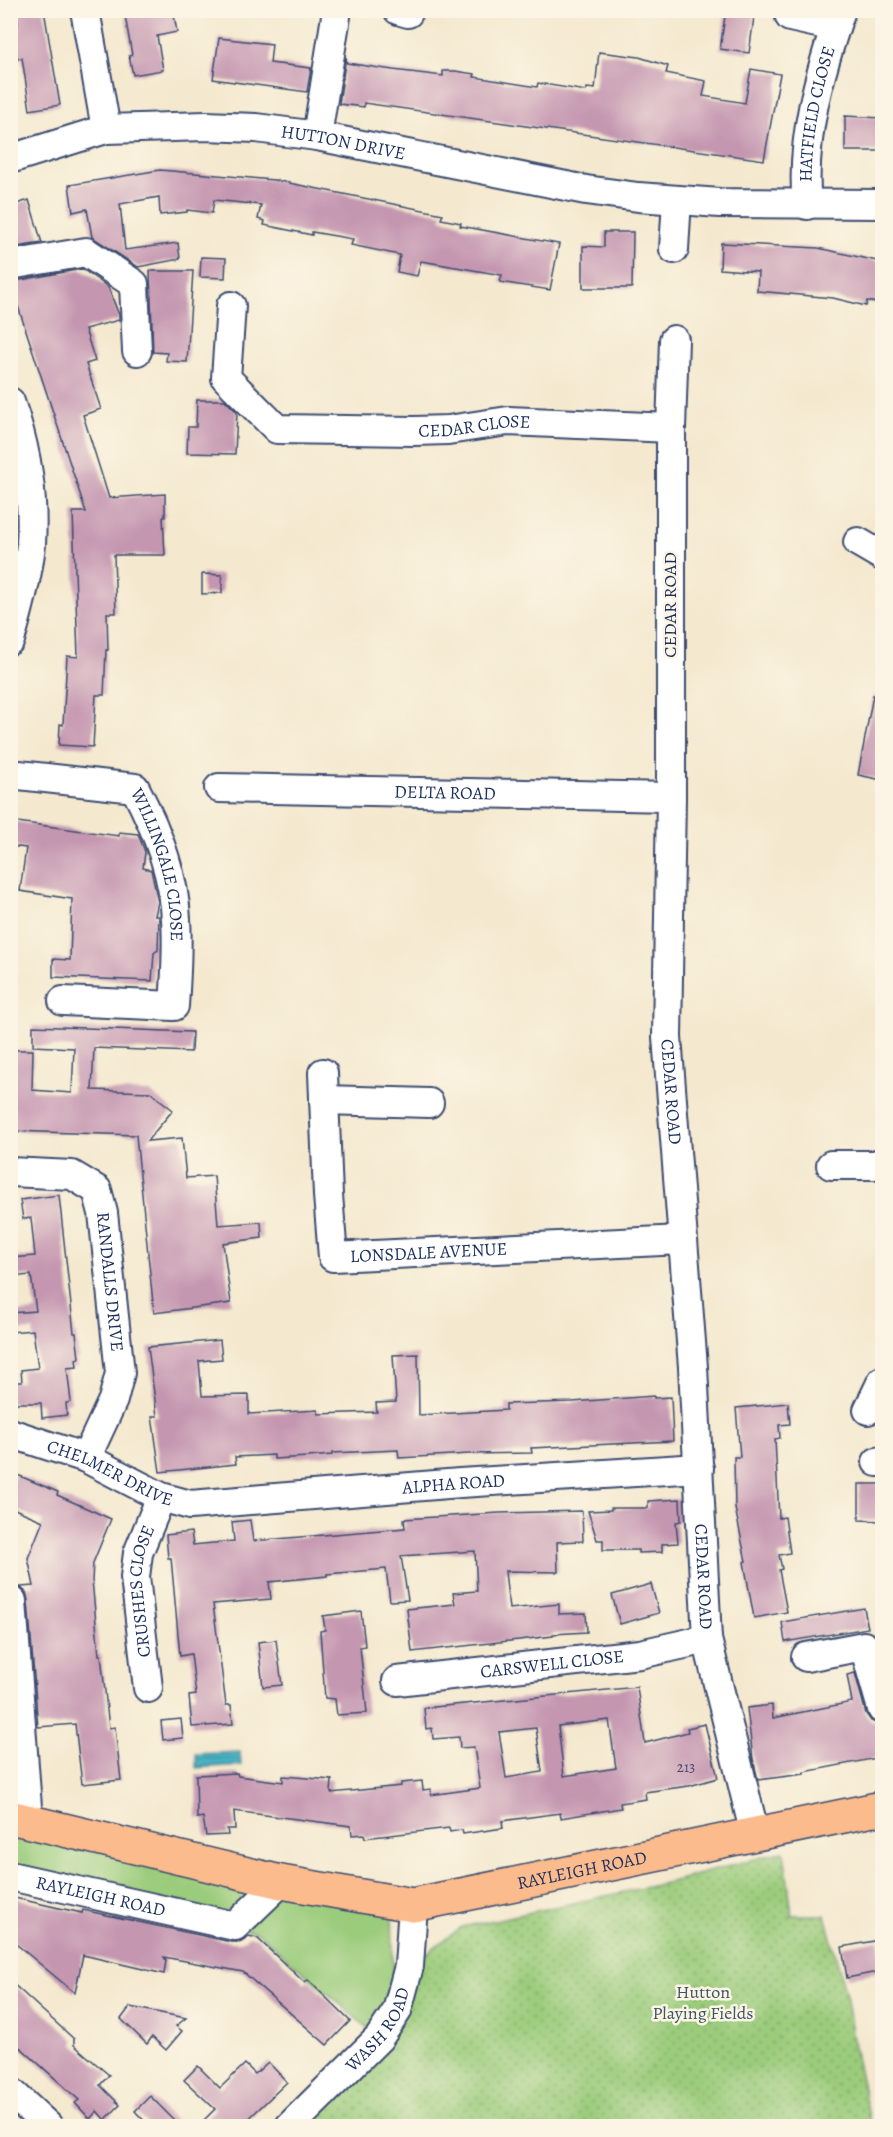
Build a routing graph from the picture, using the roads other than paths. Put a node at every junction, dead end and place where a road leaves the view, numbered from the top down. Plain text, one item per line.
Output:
1 (85, 10) edge
2 (337, 10) edge
3 (790, 17) dead end
4 (838, 19) edge
5 (106, 129) junction
6 (317, 136) junction
7 (10, 159) edge
8 (677, 200) junction
9 (882, 204) edge
10 (807, 205) junction
11 (674, 249) dead end
12 (10, 265) edge
13 (231, 306) dead end
14 (674, 340) dead end
15 (137, 351) dead end
16 (10, 402) edge
17 (671, 428) junction
18 (858, 542) dead end
19 (882, 556) edge
20 (15, 606) edge
21 (10, 640) edge
22 (10, 774) edge
23 (219, 788) dead end
24 (671, 797) junction
25 (63, 1001) dead end
26 (429, 1103) dead end
27 (882, 1162) edge
28 (831, 1165) dead end
29 (10, 1172) edge
30 (682, 1240) junction
31 (882, 1381) edge
32 (868, 1410) dead end
33 (10, 1433) edge
34 (86, 1458) junction
35 (699, 1468) junction
36 (160, 1497) junction
37 (209, 1504) joint
38 (12, 1601) dead end
39 (707, 1639) junction
40 (806, 1656) dead end
41 (397, 1681) dead end
42 (148, 1688) dead end
43 (882, 1709) edge
44 (882, 1808) edge
45 (19, 1819) edge
46 (754, 1835) junction
47 (10, 1876) edge
48 (281, 1882) junction
49 (413, 1905) junction
50 (10, 2091) edge
51 (48, 2127) edge
52 (290, 2127) edge

1 - 5 street
2 - 6 street
3 - 4 street, HATFIELD CLOSE
4 - 10 street, HATFIELD CLOSE
5 - 6 street, HUTTON DRIVE
5 - 7 street, HUTTON DRIVE
6 - 8 street, HUTTON DRIVE
8 - 10 street, HUTTON DRIVE
8 - 11 street
9 - 10 street, HUTTON DRIVE
12 - 15 street
13 - 17 street, CEDAR CLOSE
14 - 17 street, CEDAR ROAD
16 - 20 street
17 - 24 street, CEDAR ROAD
18 - 19 street
20 - 21 street
22 - 25 street, WILLINGALE CLOSE
23 - 24 street, DELTA ROAD
24 - 30 street, CEDAR ROAD
26 - 30 street, LONSDALE AVENUE
27 - 28 street
29 - 34 street, RANDALLS DRIVE
30 - 35 street, CEDAR ROAD
31 - 32 street
33 - 34 street, CHELMER DRIVE
34 - 36 street, CHELMER DRIVE
35 - 37 street, ALPHA ROAD
35 - 39 street, CEDAR ROAD
36 - 37 street, CHELMER DRIVE
36 - 42 street, CRUSHES CLOSE
38 - 45 street
39 - 41 street, CARSWELL CLOSE
39 - 46 street, CEDAR ROAD
40 - 43 street
44 - 46 main road, RAYLEIGH ROAD
45 - 48 main road, RAYLEIGH ROAD
46 - 49 main road, RAYLEIGH ROAD
47 - 48 street, RAYLEIGH ROAD
48 - 49 main road, RAYLEIGH ROAD
49 - 52 street, WASH ROAD
50 - 51 street

